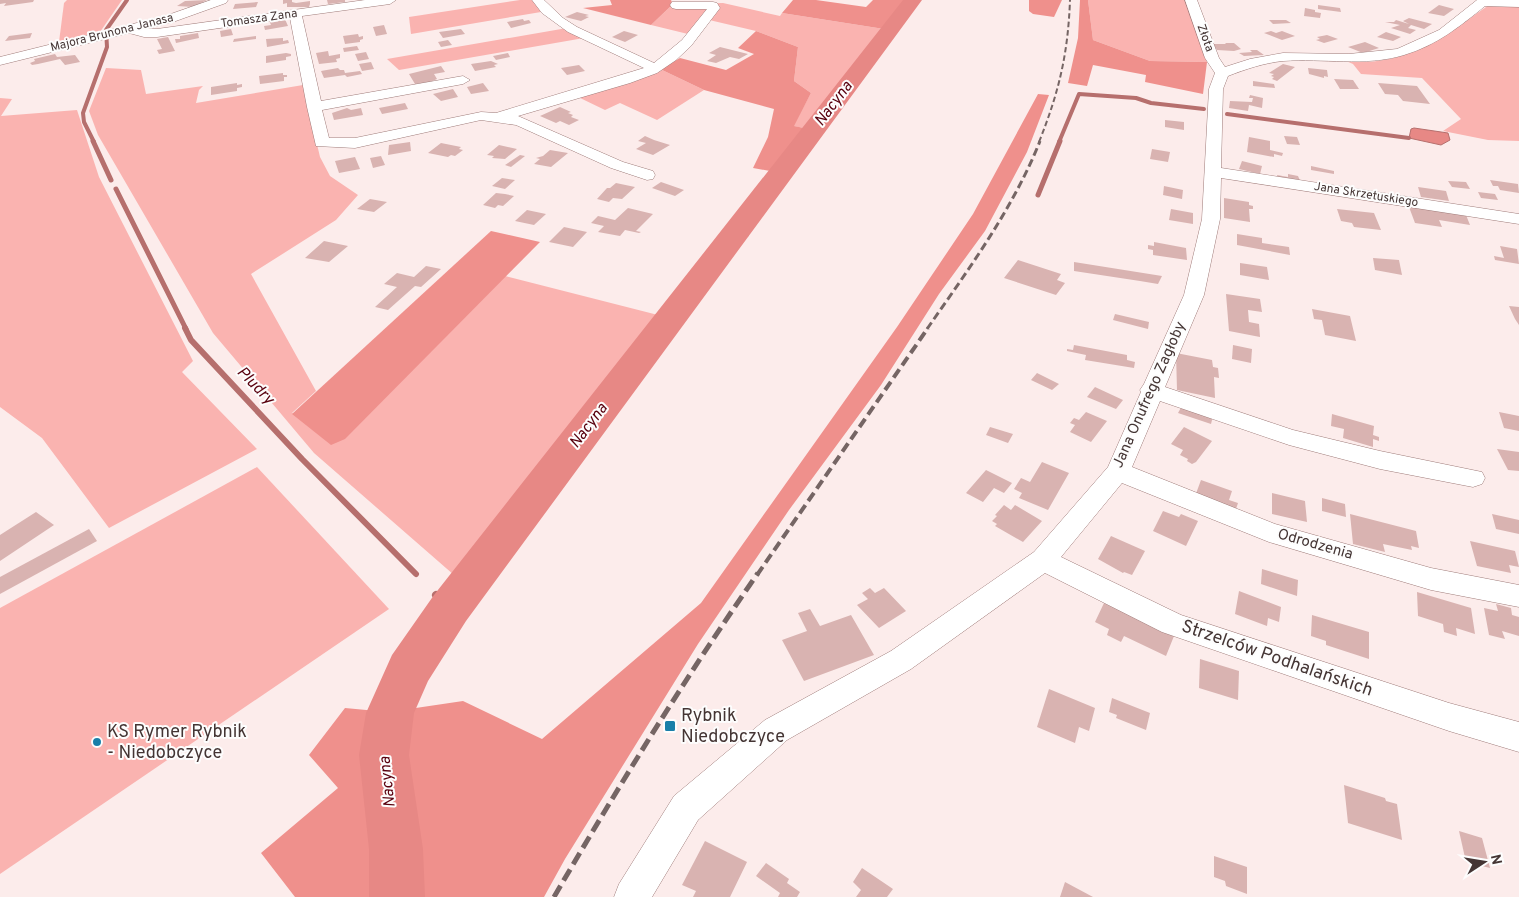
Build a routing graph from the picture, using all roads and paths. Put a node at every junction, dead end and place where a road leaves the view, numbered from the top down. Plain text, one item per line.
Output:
1 (222, 0) edge
2 (390, 0) edge
3 (538, 0) edge
4 (1191, 0) edge
5 (1519, 3) edge
6 (676, 5) dead end
7 (295, 14) junction
8 (124, 30) junction
9 (0, 61) edge
10 (652, 70) junction
11 (1222, 73) junction
12 (463, 80) dead end
13 (314, 106) junction
14 (496, 118) junction
15 (1212, 172) junction
16 (648, 175) dead end
17 (1519, 219) edge
18 (1151, 390) junction
19 (1118, 471) junction
20 (1473, 478) dead end
21 (1043, 560) junction
22 (1519, 596) edge
23 (1519, 737) edge
24 (632, 897) edge

1 - 8 street, Majora Brunona Janasa
2 - 7 street, Tomasza Zana
3 - 10 street
4 - 11 street, Złota
5 - 11 street
6 - 10 street
7 - 8 street, Tomasza Zana
7 - 13 street
8 - 9 street, Majora Brunona Janasa
10 - 14 street
11 - 15 street, Jana Onufrego Zagłoby
12 - 13 street
13 - 14 street
14 - 16 street
15 - 17 street, Jana Skrzetuskiego
15 - 18 street, Jana Onufrego Zagłoby
18 - 19 street, Jana Onufrego Zagłoby
18 - 20 street
19 - 21 street, Jana Onufrego Zagłoby
19 - 22 street, Odrodzenia
21 - 23 street, Strzelców Podhalańskich
21 - 24 street, Jana Onufrego Zagłoby

